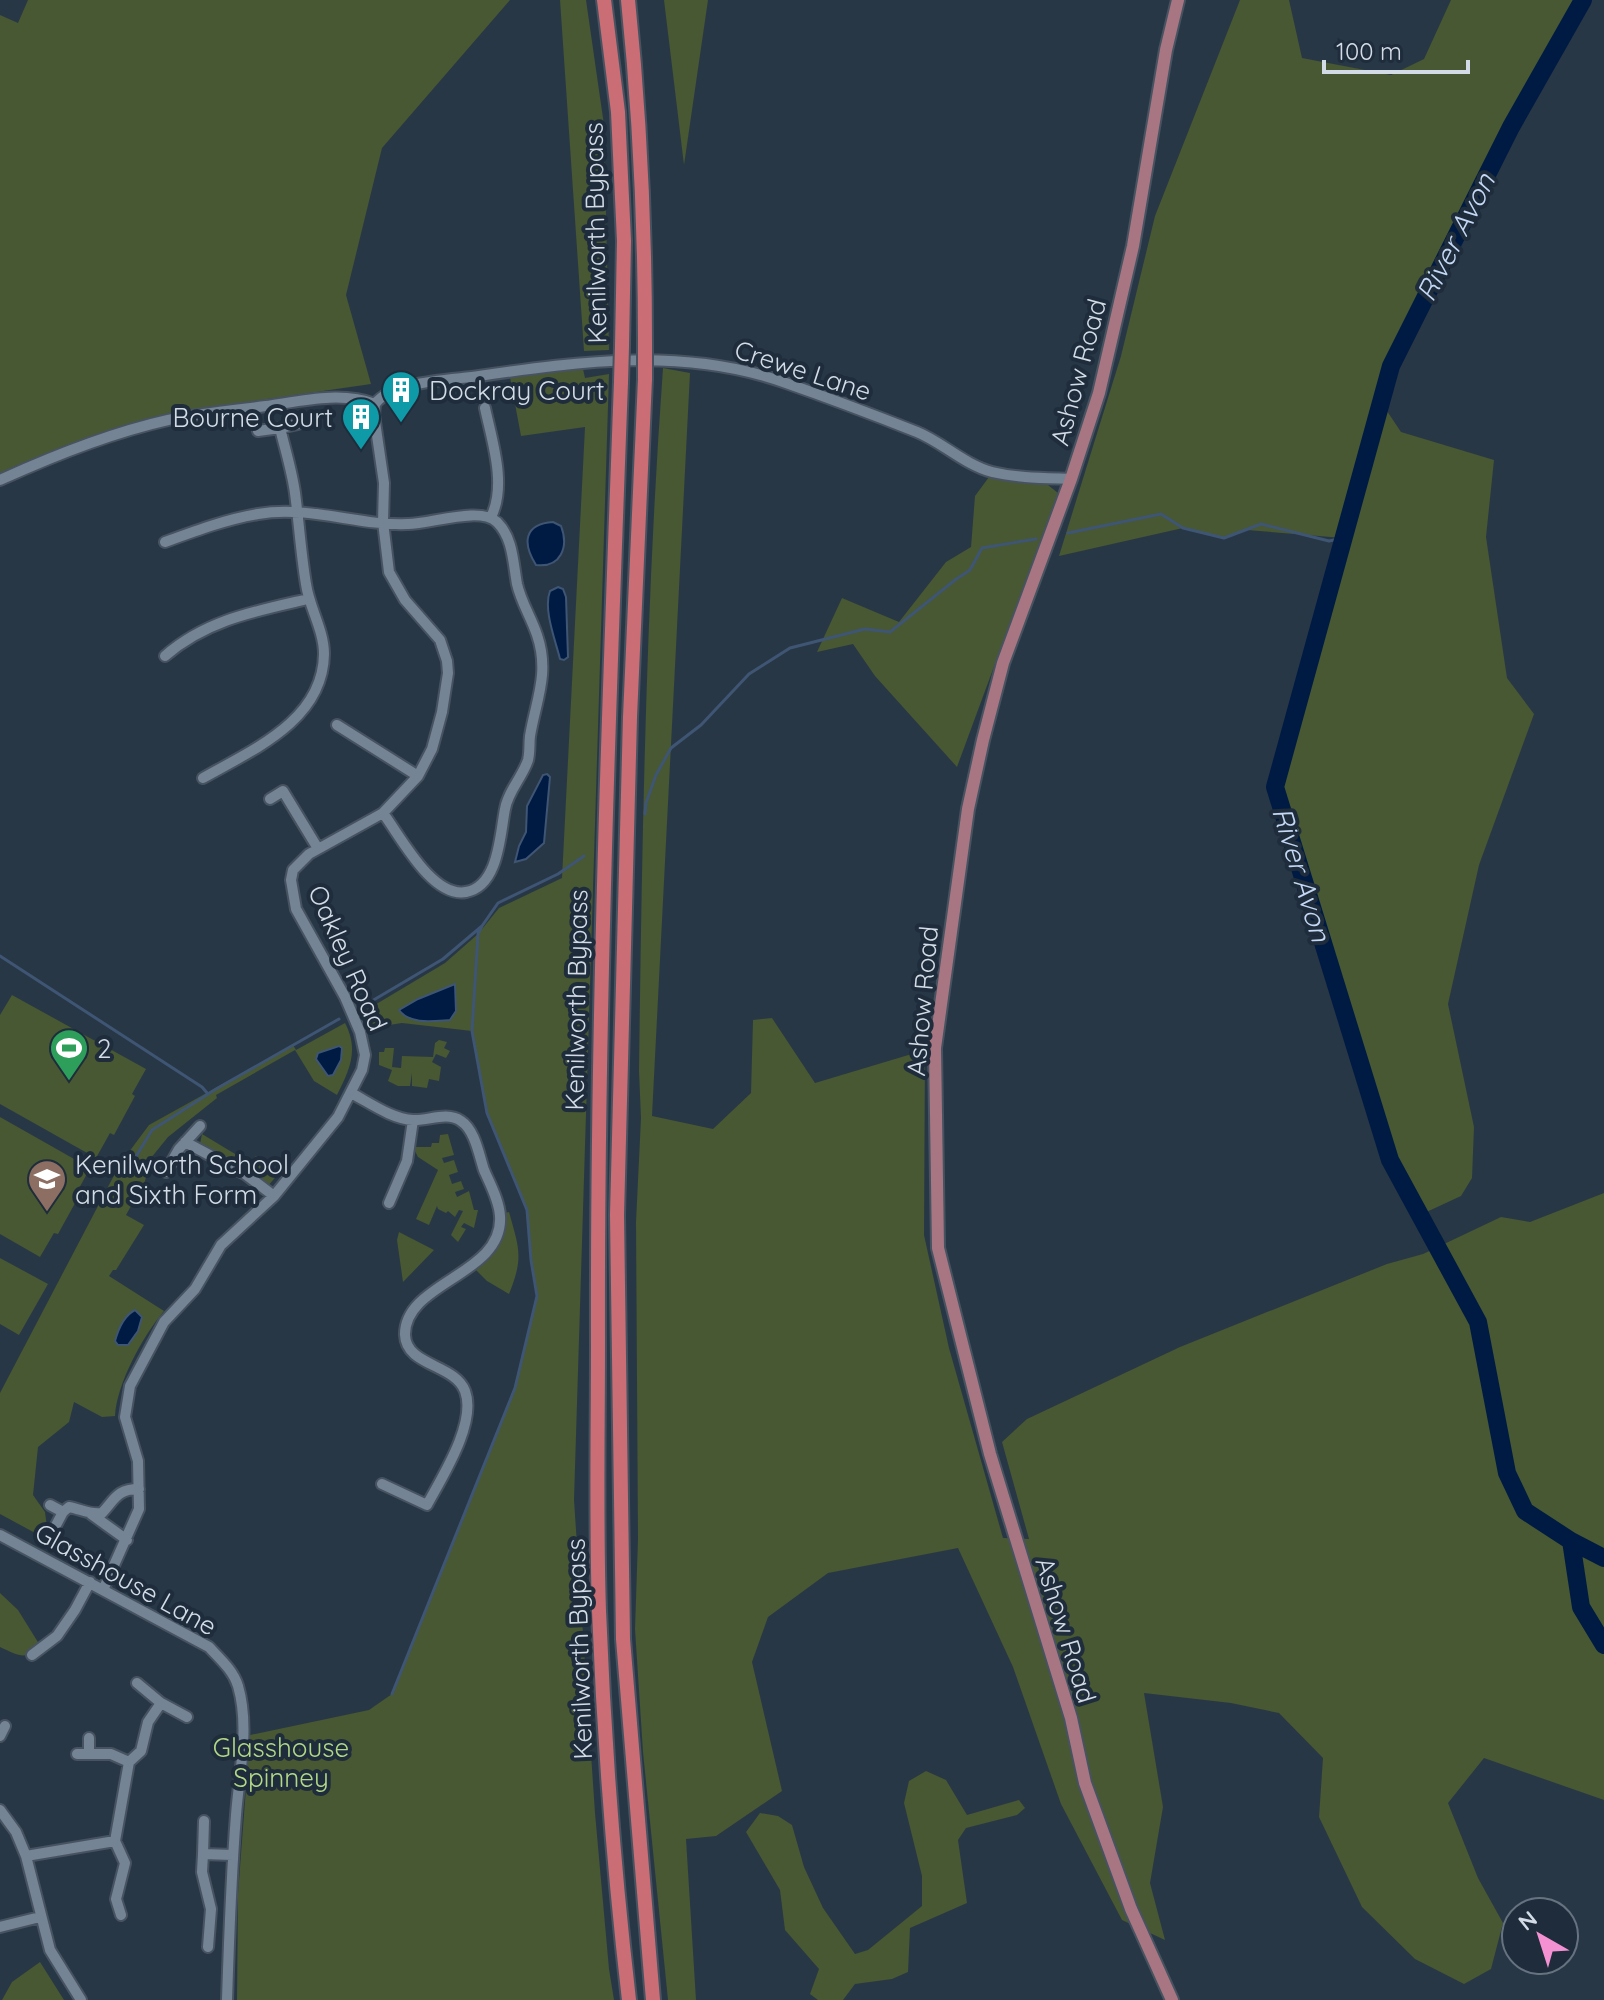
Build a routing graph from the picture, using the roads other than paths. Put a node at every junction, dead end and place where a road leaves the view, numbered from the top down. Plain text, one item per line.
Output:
1 (604, 0) edge
2 (628, 0) edge
3 (1178, 0) edge
4 (375, 404) junction
5 (485, 408) dead end
6 (298, 424) dead end
7 (280, 428) junction
8 (258, 431) dead end
9 (1071, 479) junction
10 (0, 480) edge
11 (296, 511) junction
12 (491, 517) junction
13 (383, 522) junction
14 (165, 542) dead end
15 (308, 599) junction
16 (165, 656) dead end
17 (337, 725) dead end
18 (418, 776) junction
19 (203, 778) dead end
20 (270, 799) dead end
21 (383, 813) junction
22 (317, 847) junction
23 (351, 1093) junction
24 (413, 1120) junction
25 (200, 1126) dead end
26 (185, 1142) junction
27 (166, 1172) dead end
28 (274, 1196) junction
29 (389, 1203) dead end
30 (382, 1484) dead end
31 (139, 1495) junction
32 (50, 1505) dead end
33 (63, 1512) junction
34 (91, 1514) junction
35 (55, 1527) dead end
36 (0, 1535) edge
37 (127, 1540) junction
38 (90, 1582) junction
39 (103, 1590) junction
40 (32, 1655) dead end
41 (137, 1683) dead end
42 (161, 1703) junction
43 (187, 1717) dead end
44 (89, 1738) dead end
45 (77, 1754) dead end
46 (89, 1754) junction
47 (129, 1762) junction
48 (0, 1810) edge
49 (204, 1821) dead end
50 (115, 1841) junction
51 (203, 1854) junction
52 (233, 1855) junction
53 (26, 1856) junction
54 (121, 1915) dead end
55 (40, 1917) junction
56 (0, 1927) edge
57 (208, 1947) dead end
58 (81, 2000) edge
59 (227, 2000) edge
60 (629, 2000) edge
61 (653, 2000) edge
62 (1172, 2000) edge

1 - 60 highway, Kenilworth Bypass, bridge
2 - 61 highway, Kenilworth Bypass, bridge
3 - 9 main road, Ashow Road
4 - 9 street, Crewe Lane
4 - 10 street
4 - 13 street
5 - 12 street
6 - 7 street
7 - 8 street
7 - 11 street
9 - 62 main road, Ashow Road
11 - 13 street
11 - 14 street
11 - 15 street
12 - 13 street
12 - 21 street
13 - 18 street
15 - 16 street
15 - 19 street
17 - 18 street
18 - 21 street
20 - 22 street
21 - 22 street
22 - 23 street, Oakley Road
23 - 24 street
23 - 28 street, Oakley Road
24 - 29 street
24 - 30 street
25 - 26 street
26 - 27 street
26 - 28 street
28 - 31 street, Oakley Road
31 - 34 street
31 - 37 street
32 - 33 street
33 - 34 street
33 - 35 street
34 - 37 street
36 - 38 street, Glasshouse Lane
37 - 39 street
38 - 39 street, Glasshouse Lane
38 - 40 street
39 - 52 street, Glasshouse Lane
41 - 42 street
42 - 43 street
42 - 47 street
44 - 46 street
45 - 46 street
46 - 47 street
47 - 50 street
48 - 53 street
49 - 51 street
50 - 53 street
50 - 54 street
51 - 52 street
51 - 57 street
52 - 59 street, Glasshouse Lane
53 - 55 street
55 - 56 street
55 - 58 street

